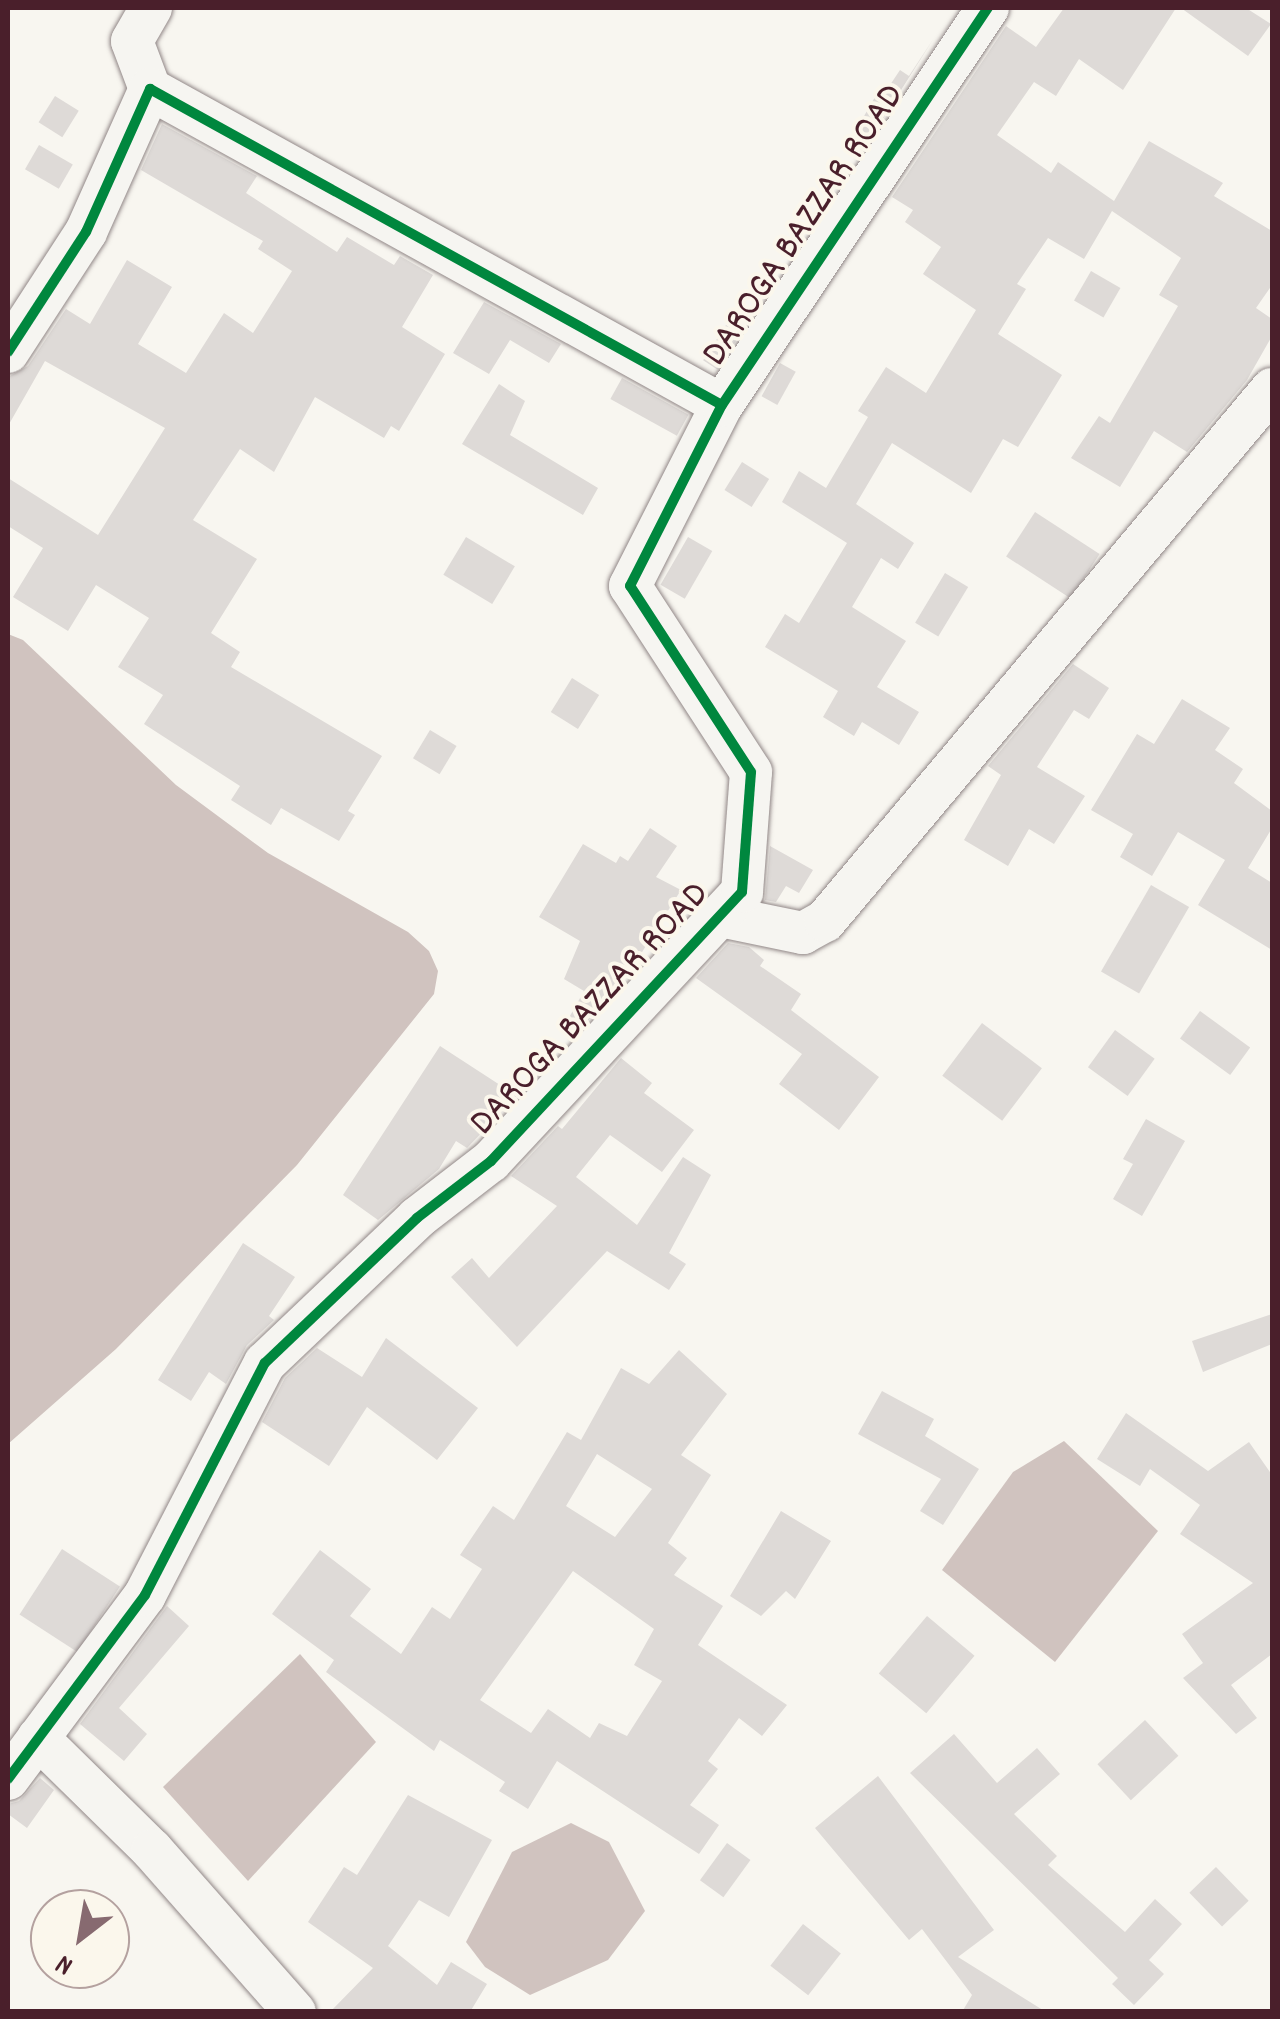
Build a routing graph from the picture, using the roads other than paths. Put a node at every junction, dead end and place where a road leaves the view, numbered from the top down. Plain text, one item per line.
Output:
1 (150, 8) edge
2 (988, 8) edge
3 (150, 90) junction
4 (11, 338) edge
5 (1272, 389) edge
6 (722, 405) junction
7 (720, 916) junction
8 (38, 1738) junction
9 (8, 1779) edge
10 (295, 2012) edge

1 - 3 street
2 - 6 street, DAROGA BAZZAR ROAD
3 - 4 street
3 - 6 street
5 - 7 street
6 - 7 street, DAROGA BAZZAR ROAD
7 - 8 street, DAROGA BAZZAR ROAD
8 - 9 street, DAROGA BAZZAR ROAD
8 - 10 street

